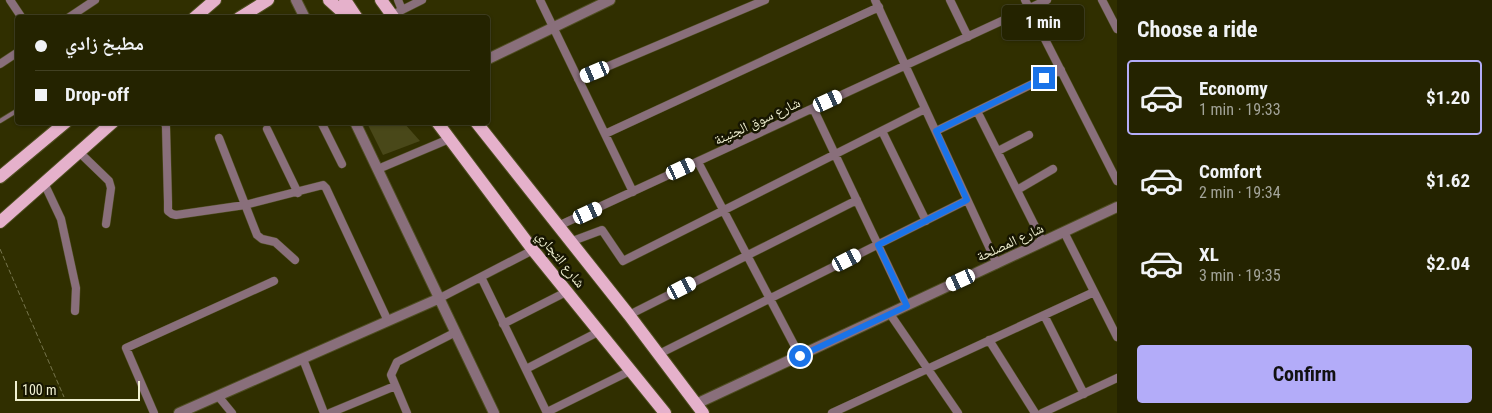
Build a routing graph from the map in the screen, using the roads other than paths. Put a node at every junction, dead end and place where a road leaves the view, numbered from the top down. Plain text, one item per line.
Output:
1 (10, 0) edge
2 (95, 0) edge
3 (215, 0) edge
4 (252, 0) edge
5 (268, 0) edge
6 (296, 0) edge
7 (330, 0) edge
8 (345, 0) edge
9 (381, 0) edge
10 (398, 0) edge
11 (422, 0) edge
12 (540, 0) edge
13 (610, 0) edge
14 (764, 0) edge
15 (950, 0) edge
16 (1025, 0) edge
17 (1047, 0) edge
18 (1102, 0) edge
19 (81, 3) edge
20 (877, 4) edge
21 (1029, 8) junction
22 (396, 14) edge
23 (20, 15) edge
24 (71, 15) edge
25 (198, 15) edge
26 (236, 15) edge
27 (244, 15) edge
28 (304, 15) edge
29 (346, 15) edge
30 (355, 15) edge
31 (553, 28) junction
32 (1117, 29) edge
33 (968, 37) junction
34 (15, 54) edge
35 (490, 58) edge
36 (0, 64) edge
37 (906, 66) junction
38 (1061, 70) junction
39 (578, 79) junction
40 (813, 108) junction
41 (925, 109) junction
42 (977, 111) junction
43 (15, 112) edge
44 (0, 121) edge
45 (62, 125) edge
46 (110, 125) edge
47 (166, 125) edge
48 (322, 125) edge
49 (356, 125) edge
50 (438, 125) edge
51 (478, 125) edge
52 (266, 129) dead end
53 (882, 131) junction
54 (936, 131) junction
55 (605, 134) junction
56 (1029, 135) dead end
57 (219, 138) dead end
58 (449, 139) junction
59 (998, 151) junction
60 (79, 152) junction
61 (835, 155) junction
62 (698, 162) junction
63 (342, 164) dead end
64 (378, 169) junction
65 (1053, 169) dead end
66 (0, 176) edge
67 (1117, 181) edge
68 (44, 183) junction
69 (1017, 190) junction
70 (633, 192) junction
71 (298, 193) junction
72 (857, 200) junction
73 (967, 200) junction
74 (245, 205) junction
75 (1117, 207) edge
76 (723, 211) junction
77 (926, 220) junction
78 (0, 222) edge
79 (106, 224) dead end
80 (558, 226) junction
81 (1064, 232) junction
82 (570, 242) junction
83 (1043, 242) junction
84 (878, 245) junction
85 (533, 250) junction
86 (747, 255) junction
87 (296, 260) dead end
88 (997, 264) junction
89 (481, 277) junction
90 (274, 281) dead end
91 (568, 291) junction
92 (1094, 292) junction
93 (440, 298) junction
94 (770, 299) junction
95 (907, 306) junction
96 (75, 311) dead end
97 (890, 314) junction
98 (629, 315) junction
99 (1044, 315) junction
100 (388, 321) junction
101 (503, 324) junction
102 (600, 331) junction
103 (456, 332) junction
104 (1117, 338) edge
105 (989, 340) junction
106 (659, 354) junction
107 (800, 356) junction
108 (303, 359) junction
109 (526, 369) junction
110 (928, 369) junction
111 (632, 370) junction
112 (1117, 378) edge
113 (395, 386) junction
114 (1084, 394) junction
115 (218, 396) junction
116 (700, 409) edge
117 (154, 413) edge
118 (179, 413) edge
119 (232, 413) edge
120 (324, 413) edge
121 (330, 413) edge
122 (407, 413) edge
123 (494, 413) edge
124 (547, 413) edge
125 (665, 413) edge
126 (832, 413) edge
127 (958, 413) edge
128 (1035, 413) edge
129 (1042, 413) edge

1 - 23 street
2 - 19 street
3 - 25 main road
4 - 26 main road
5 - 27 main road
6 - 28 street
7 - 29 main road
8 - 30 main road
9 - 22 main road
10 - 22 street
11 - 22 street
12 - 31 street
13 - 31 street
14 - 39 street
15 - 33 street
16 - 21 street
17 - 21 street, شارع سوق الجنينة
18 - 32 street
19 - 24 street
20 - 37 street
20 - 55 street
21 - 33 street, شارع سوق الجنينة
21 - 38 street
31 - 35 street
31 - 39 street
33 - 37 street, شارع سوق الجنينة
34 - 36 street
37 - 40 street, شارع سوق الجنينة
37 - 41 street
38 - 42 street
38 - 67 street
39 - 55 street
40 - 61 street
40 - 62 street, شارع سوق الجنينة
41 - 53 street
41 - 54 street
42 - 54 street
42 - 59 street
43 - 44 lane
45 - 66 main road
46 - 60 main road
47 - 74 street
48 - 63 street
49 - 64 street
50 - 58 main road, شارع التجاري
51 - 80 main road, شارع التجاري
52 - 71 street
53 - 61 street
53 - 77 street
54 - 73 street
55 - 70 street
56 - 59 street
57 - 74 street
58 - 64 street
58 - 85 main road, شارع التجاري
59 - 69 street
60 - 68 main road
60 - 79 street
61 - 72 street
61 - 76 street
62 - 70 street, شارع سوق الجنينة
62 - 76 street
64 - 93 street
65 - 69 street
68 - 78 main road
68 - 96 street
69 - 83 street
70 - 80 street, شارع سوق الجنينة
71 - 74 street
71 - 100 street
72 - 84 street
72 - 86 street
73 - 77 street
73 - 88 street
74 - 87 street
75 - 81 street, شارع المصلحة
76 - 82 street
76 - 86 street
77 - 84 street
80 - 82 main road, شارع التجاري
81 - 83 street, شارع المصلحة
81 - 92 street
82 - 98 main road, شارع التجاري
83 - 88 street, شارع المصلحة
84 - 94 street
84 - 95 street
85 - 89 street
85 - 91 main road, شارع التجاري
86 - 94 street
86 - 98 street
88 - 95 street, شارع المصلحة
89 - 93 street
89 - 101 street
90 - 117 street
91 - 101 street
91 - 102 main road, شارع التجاري
92 - 99 street
92 - 104 street
93 - 100 street
93 - 103 street
94 - 106 street
94 - 107 street
95 - 97 street, شارع المصلحة
97 - 107 street, شارع المصلحة
97 - 110 street
98 - 106 main road, شارع التجاري
99 - 105 street
99 - 114 street
100 - 108 street
101 - 109 street
102 - 109 street
102 - 111 main road, شارع التجاري
103 - 113 street
103 - 123 street
105 - 110 street
105 - 128 street
106 - 116 main road, شارع التجاري
107 - 116 street, شارع المصلحة
108 - 115 street
108 - 120 street
109 - 124 street
110 - 126 street
110 - 127 street
111 - 124 street
111 - 125 main road, شارع التجاري
112 - 114 street
113 - 121 street
113 - 122 street
114 - 129 street
115 - 118 street
115 - 119 street

